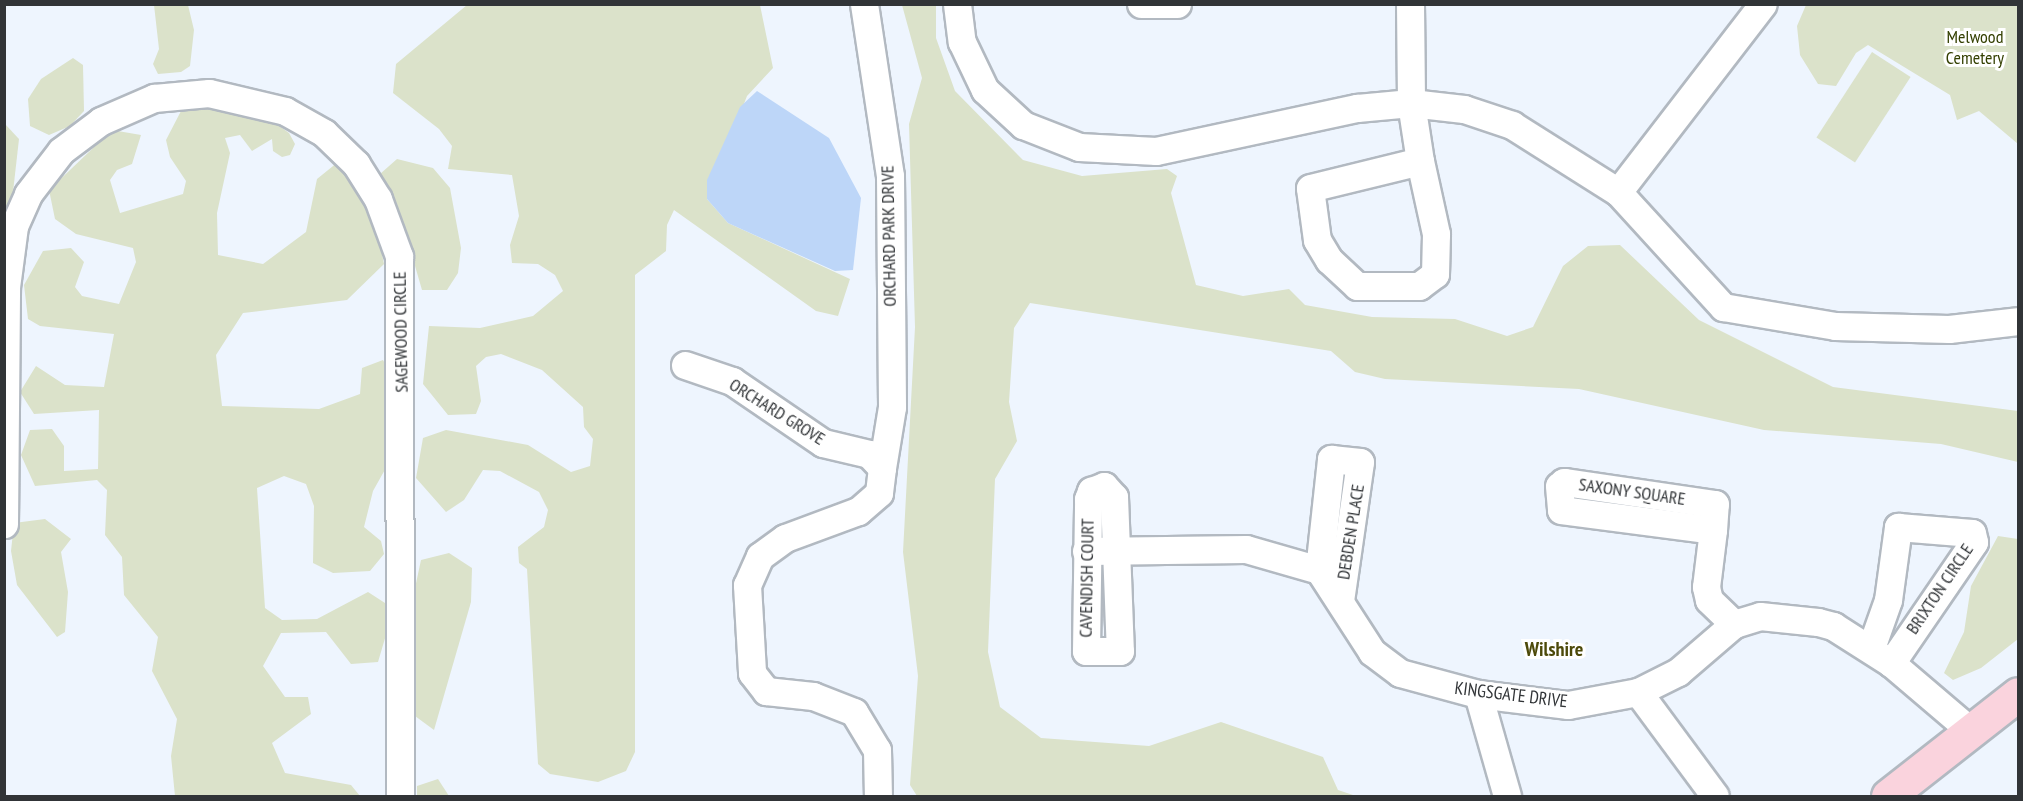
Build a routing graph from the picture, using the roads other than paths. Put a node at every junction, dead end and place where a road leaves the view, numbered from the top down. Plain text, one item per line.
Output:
1 (864, 4) edge
2 (957, 4) edge
3 (1141, 4) edge
4 (1177, 4) edge
5 (1410, 4) edge
6 (1763, 4) edge
7 (1411, 103) junction
8 (1420, 161) junction
9 (1618, 192) junction
10 (2019, 321) edge
11 (685, 365) dead end
12 (882, 468) junction
13 (4, 524) edge
14 (1713, 530) junction
15 (1086, 551) junction
16 (1117, 552) junction
17 (1319, 570) junction
18 (1340, 601) junction
19 (1734, 624) junction
20 (1881, 655) junction
21 (1638, 692) junction
22 (1478, 694) junction
23 (2019, 694) edge
24 (1972, 732) junction
25 (400, 796) edge
26 (878, 796) edge
27 (1507, 796) edge
28 (1715, 796) edge
29 (1888, 796) edge

1 - 12 street, ORCHARD PARK DRIVE
2 - 7 street
3 - 4 street
5 - 7 street
6 - 9 street
7 - 8 street
7 - 9 street
8 - 8 street
9 - 10 street
11 - 12 street, ORCHARD GROVE
12 - 26 street
13 - 25 street, SAGEWOOD CIRCLE
14 - 14 street, SAXONY SQUARE
14 - 19 street, SAXONY SQUARE
15 - 16 street
15 - 16 street, CAVENDISH COURT
15 - 16 street, CAVENDISH COURT
16 - 17 street
17 - 18 street, KINGSGATE DRIVE
17 - 18 street, DEBDEN PLACE
18 - 22 street, KINGSGATE DRIVE
19 - 20 street, KINGSGATE DRIVE
19 - 21 street, KINGSGATE DRIVE
20 - 20 street, BRIXTON CIRCLE
20 - 24 street, KINGSGATE DRIVE
21 - 22 street, KINGSGATE DRIVE
21 - 28 street
22 - 27 street
23 - 24 main road
24 - 29 main road

